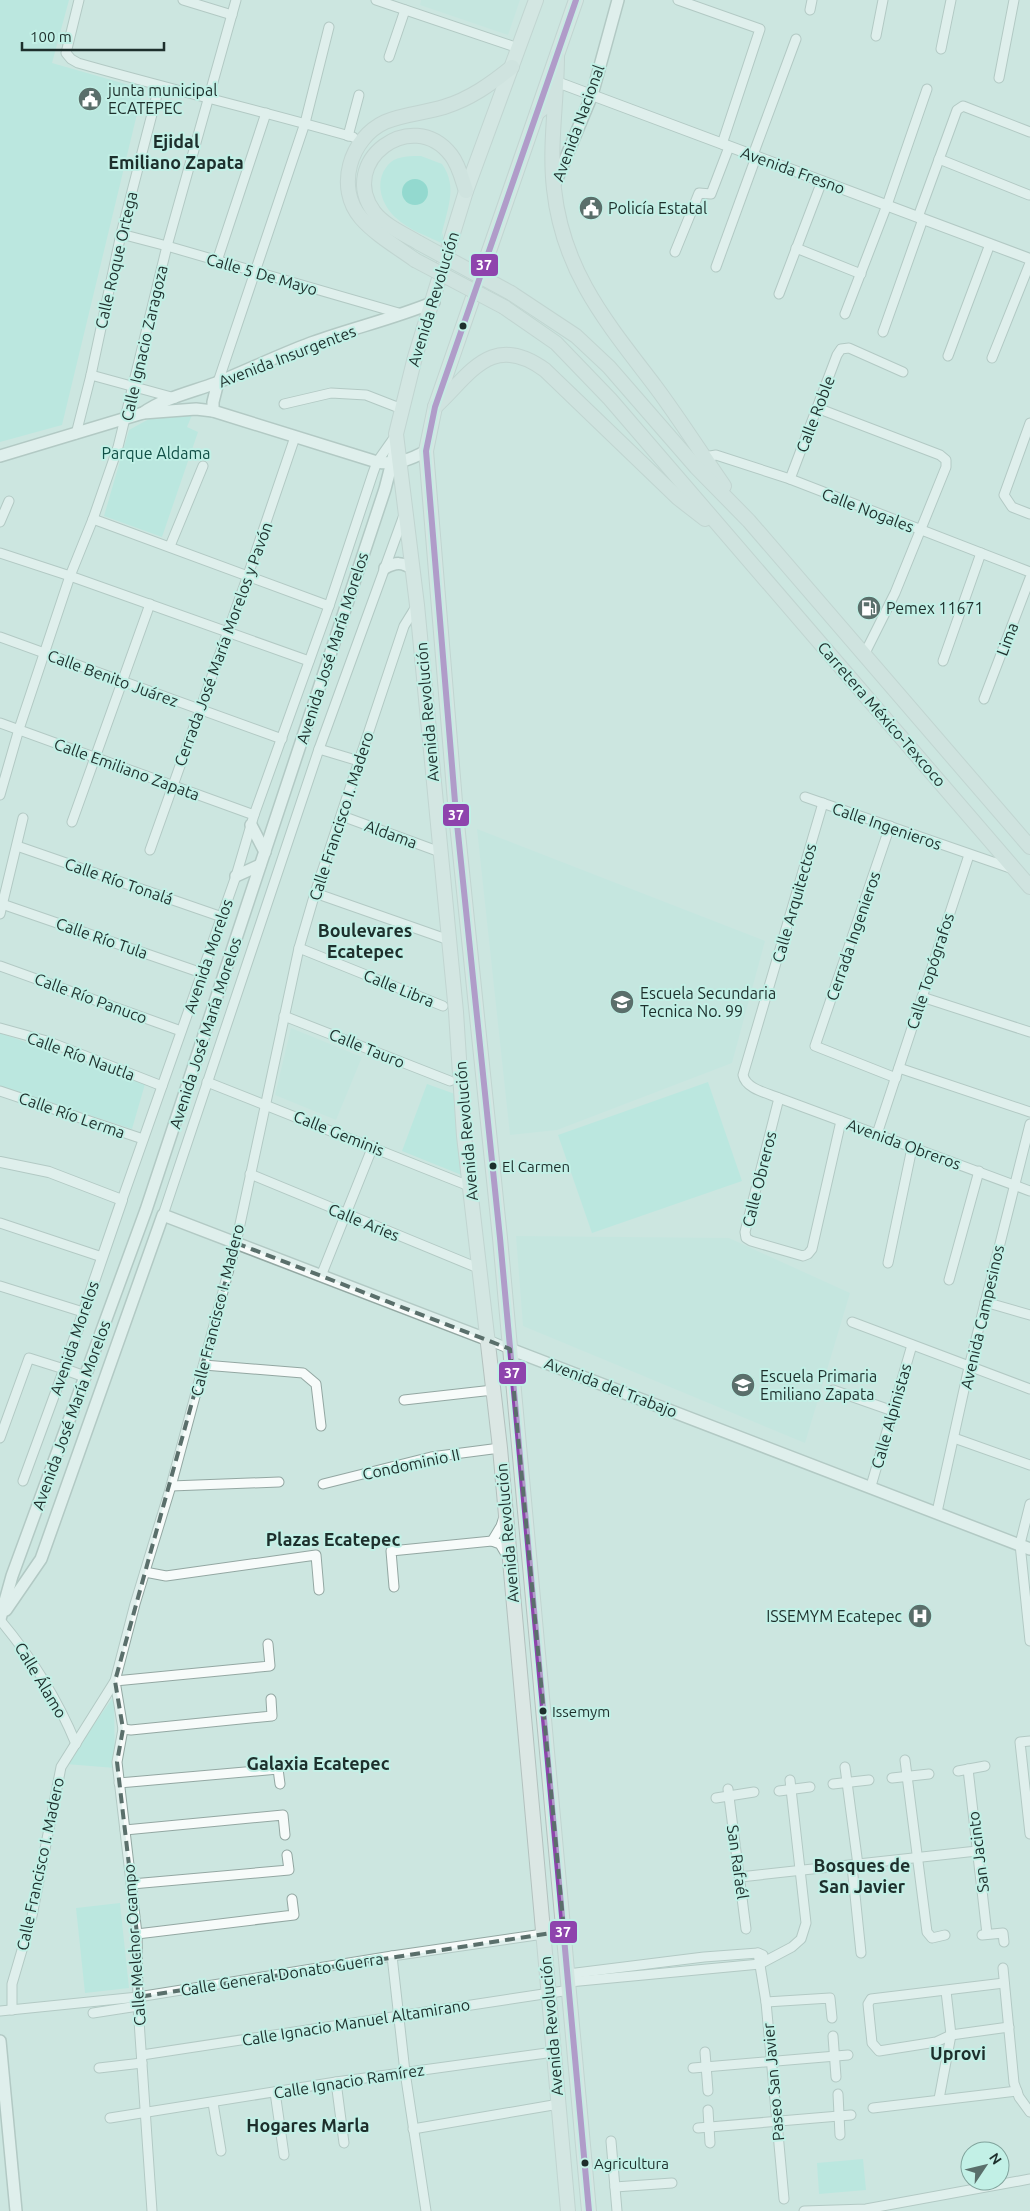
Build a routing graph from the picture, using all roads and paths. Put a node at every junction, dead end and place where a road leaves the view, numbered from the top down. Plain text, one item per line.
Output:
1 (79, 0) edge
2 (183, 0) edge
3 (236, 0) edge
4 (376, 0) edge
5 (536, 0) edge
6 (576, 0) edge
7 (618, 0) edge
8 (678, 0) edge
9 (812, 0) edge
10 (883, 0) edge
11 (951, 0) edge
12 (1014, 0) edge
13 (405, 10) junction
14 (810, 10) dead end
15 (232, 15) junction
16 (329, 27) dead end
17 (876, 36) dead end
18 (796, 39) dead end
19 (518, 48) junction
20 (941, 49) dead end
21 (556, 56) junction
22 (389, 57) dead end
23 (512, 67) junction
24 (999, 78) dead end
25 (557, 82) junction
26 (159, 87) junction
27 (927, 89) dead end
28 (358, 95) dead end
29 (592, 95) junction
30 (208, 99) junction
31 (555, 99) junction
32 (266, 113) junction
33 (537, 113) junction
34 (305, 123) junction
35 (1030, 132) edge
36 (726, 145) junction
37 (755, 156) junction
38 (939, 159) junction
39 (822, 181) junction
40 (554, 188) junction
41 (466, 191) junction
42 (1030, 195) edge
43 (887, 206) junction
44 (921, 218) junction
45 (121, 234) junction
46 (990, 244) junction
47 (167, 246) junction
48 (796, 248) junction
49 (675, 252) dead end
50 (1030, 259) edge
51 (217, 261) junction
52 (1030, 263) edge
53 (716, 267) dead end
54 (254, 271) junction
55 (861, 274) junction
56 (779, 294) dead end
57 (434, 302) junction
58 (845, 314) dead end
59 (403, 315) junction
60 (883, 332) dead end
61 (948, 356) dead end
62 (992, 358) dead end
63 (903, 372) dead end
64 (91, 374) junction
65 (218, 382) junction
66 (132, 386) junction
67 (176, 398) junction
68 (284, 404) dead end
69 (434, 407) junction
70 (402, 408) junction
71 (817, 408) junction
72 (213, 410) junction
73 (143, 413) junction
74 (126, 418) junction
75 (1030, 423) edge
76 (76, 434) junction
77 (295, 437) junction
78 (396, 439) junction
79 (426, 451) junction
80 (0, 456) edge
81 (704, 457) junction
82 (377, 462) junction
83 (396, 463) junction
84 (203, 466) dead end
85 (790, 479) junction
86 (9, 501) dead end
87 (406, 509) junction
88 (1030, 514) edge
89 (93, 519) junction
90 (749, 521) junction
91 (0, 522) edge
92 (920, 530) junction
93 (734, 542) junction
94 (170, 546) junction
95 (0, 553) edge
96 (981, 553) junction
97 (385, 568) junction
98 (413, 569) junction
99 (1030, 572) edge
100 (70, 576) junction
101 (248, 576) junction
102 (1030, 578) edge
103 (150, 604) junction
104 (418, 605) junction
105 (328, 606) junction
106 (228, 632) junction
107 (0, 637) edge
108 (45, 653) junction
109 (864, 655) junction
110 (942, 660) dead end
111 (308, 661) junction
112 (122, 682) junction
113 (984, 699) dead end
114 (200, 709) junction
115 (0, 723) edge
116 (19, 729) junction
117 (282, 739) junction
118 (319, 749) junction
119 (95, 758) junction
120 (358, 761) junction
121 (173, 785) junction
122 (0, 795) edge
123 (805, 797) dead end
124 (823, 803) junction
125 (342, 816) junction
126 (23, 818) dead end
127 (252, 820) junction
128 (72, 822) dead end
129 (890, 826) junction
130 (17, 846) junction
131 (1030, 847) edge
132 (150, 850) dead end
133 (265, 852) junction
134 (440, 852) junction
135 (969, 855) junction
136 (260, 865) junction
137 (1015, 869) junction
138 (236, 876) junction
139 (1030, 887) edge
140 (315, 893) junction
141 (2, 904) junction
142 (0, 914) edge
143 (222, 917) junction
144 (449, 940) junction
145 (299, 948) junction
146 (0, 966) edge
147 (202, 973) junction
148 (922, 997) junction
149 (443, 1006) dead end
150 (284, 1016) junction
151 (0, 1028) edge
152 (181, 1031) junction
153 (1030, 1032) edge
154 (900, 1068) junction
155 (896, 1078) junction
156 (450, 1081) dead end
157 (207, 1082) junction
158 (162, 1086) junction
159 (0, 1094) edge
160 (779, 1098) junction
161 (266, 1104) junction
162 (1030, 1112) edge
163 (841, 1121) junction
164 (1030, 1124) edge
165 (877, 1134) junction
166 (143, 1139) junction
167 (373, 1146) junction
168 (912, 1148) junction
169 (0, 1162) edge
170 (978, 1172) junction
171 (250, 1174) junction
172 (1013, 1185) junction
173 (469, 1186) junction
174 (1030, 1191) edge
175 (122, 1200) junction
176 (146, 1210) junction
177 (163, 1214) junction
178 (347, 1215) junction
179 (0, 1223) edge
180 (236, 1242) junction
181 (102, 1257) junction
182 (888, 1263) dead end
183 (478, 1268) junction
184 (142, 1270) junction
185 (321, 1276) junction
186 (949, 1280) dead end
187 (0, 1286) edge
188 (985, 1302) junction
189 (83, 1312) junction
190 (1030, 1315) edge
191 (852, 1322) dead end
192 (486, 1339) junction
193 (912, 1345) junction
194 (510, 1349) junction
195 (204, 1366) junction
196 (969, 1367) junction
197 (64, 1369) junction
198 (86, 1376) junction
199 (1030, 1389) edge
200 (493, 1390) junction
201 (833, 1390) dead end
202 (404, 1400) dead end
203 (893, 1411) junction
204 (321, 1426) dead end
205 (0, 1438) edge
206 (954, 1438) junction
207 (500, 1448) junction
208 (1030, 1465) edge
209 (23, 1481) dead end
210 (279, 1482) dead end
211 (322, 1484) dead end
212 (171, 1486) junction
213 (871, 1486) junction
214 (1030, 1504) edge
215 (937, 1512) junction
216 (504, 1516) junction
217 (492, 1541) junction
218 (1025, 1546) edge
219 (508, 1558) junction
220 (145, 1572) junction
221 (394, 1587) dead end
222 (319, 1590) dead end
223 (0, 1619) edge
224 (1030, 1641) edge
225 (268, 1644) dead end
226 (114, 1681) junction
227 (271, 1699) dead end
228 (124, 1729) junction
229 (1030, 1741) edge
230 (76, 1744) junction
231 (905, 1760) dead end
232 (845, 1766) dead end
233 (985, 1766) dead end
234 (968, 1769) junction
235 (958, 1771) dead end
236 (929, 1774) dead end
237 (907, 1776) junction
238 (892, 1778) dead end
239 (790, 1780) dead end
240 (870, 1780) dead end
241 (118, 1783) junction
242 (848, 1783) junction
243 (280, 1784) dead end
244 (833, 1784) dead end
245 (810, 1787) dead end
246 (791, 1790) junction
247 (779, 1791) dead end
248 (728, 1792) junction
249 (754, 1792) dead end
250 (716, 1798) dead end
251 (125, 1830) junction
252 (1030, 1834) edge
253 (285, 1835) dead end
254 (977, 1851) junction
255 (287, 1855) dead end
256 (919, 1858) junction
257 (855, 1866) junction
258 (801, 1872) junction
259 (740, 1877) junction
260 (132, 1884) junction
261 (292, 1898) dead end
262 (746, 1929) dead end
263 (564, 1931) junction
264 (137, 1934) junction
265 (543, 1934) junction
266 (945, 1935) dead end
267 (1004, 1942) dead end
268 (758, 1953) junction
269 (861, 1953) dead end
270 (392, 1956) junction
271 (692, 1958) junction
272 (771, 1958) junction
273 (760, 1964) junction
274 (1002, 1968) dead end
275 (693, 1969) junction
276 (1004, 1983) junction
277 (563, 1986) junction
278 (946, 1990) junction
279 (138, 2002) junction
280 (766, 2002) junction
281 (12, 2010) junction
282 (0, 2011) edge
283 (93, 2013) dead end
284 (400, 2016) junction
285 (832, 2018) dead end
286 (1009, 2027) junction
287 (951, 2035) junction
288 (833, 2036) dead end
289 (0, 2041) edge
290 (554, 2052) junction
291 (704, 2052) dead end
292 (848, 2055) dead end
293 (835, 2056) junction
294 (142, 2059) junction
295 (771, 2060) junction
296 (706, 2066) junction
297 (99, 2068) dead end
298 (693, 2068) dead end
299 (405, 2072) junction
300 (836, 2077) dead end
301 (336, 2082) junction
302 (708, 2091) dead end
303 (1017, 2091) junction
304 (275, 2092) junction
305 (838, 2094) dead end
306 (939, 2099) junction
307 (213, 2102) junction
308 (559, 2104) junction
309 (873, 2108) dead end
310 (708, 2110) dead end
311 (144, 2112) junction
312 (1030, 2112) edge
313 (851, 2115) dead end
314 (839, 2116) junction
315 (110, 2118) dead end
316 (777, 2121) junction
317 (709, 2126) junction
318 (698, 2128) dead end
319 (413, 2129) junction
320 (840, 2135) dead end
321 (611, 2142) dead end
322 (344, 2143) dead end
323 (710, 2143) dead end
324 (221, 2151) dead end
325 (284, 2155) dead end
326 (1030, 2179) edge
327 (672, 2183) dead end
328 (615, 2187) junction
329 (784, 2199) dead end
330 (16, 2211) edge
331 (152, 2211) edge
332 (426, 2211) edge
333 (568, 2211) edge
334 (589, 2211) edge
335 (617, 2211) edge
336 (804, 2211) edge

1 - 26 street
2 - 15 street
3 - 15 street, Calle Ignacio Zaragoza
4 - 13 street
5 - 19 main road, Avenida Revolución
6 - 21 main road, Avenida Revolución
7 - 29 main road, Avenida Nacional
8 - 36 street
9 - 14 street
10 - 17 street
11 - 20 street
12 - 24 street
13 - 19 street
13 - 22 street
15 - 30 street, Calle Ignacio Zaragoza
16 - 34 street
18 - 37 street
19 - 23 main road, Avenida Revolución
21 - 25 highway
21 - 33 main road, Avenida Revolución
23 - 41 main road, Avenida Revolución
23 - 93 highway, bridge
25 - 29 street, Avenida Fresno
25 - 31 highway
26 - 30 street
26 - 45 street, Calle Roque Ortega
27 - 43 street
28 - 34 street
29 - 36 street, Avenida Fresno
29 - 40 main road, Avenida Nacional
30 - 32 street
30 - 47 street, Calle Ignacio Zaragoza
31 - 33 highway
31 - 40 highway
32 - 34 street
32 - 51 street
33 - 69 main road, Avenida Revolución
34 - 54 street
35 - 38 street
36 - 37 street, Avenida Fresno
36 - 49 street
37 - 39 street, Avenida Fresno
37 - 53 street
38 - 42 street
38 - 44 street
39 - 43 street, Avenida Fresno
39 - 48 street
40 - 81 highway
41 - 57 main road, Avenida Revolución
41 - 90 highway, bridge
43 - 44 street, Avenida Fresno
43 - 55 street
44 - 46 street, Avenida Fresno
44 - 60 street
45 - 47 street, Calle 5 De Mayo
45 - 64 street, Calle Roque Ortega
46 - 50 street, Avenida Fresno
46 - 61 street
47 - 51 street, Calle 5 De Mayo
47 - 66 street, Calle Ignacio Zaragoza
48 - 55 street
48 - 56 street
51 - 54 street, Calle 5 De Mayo
52 - 62 street
54 - 59 street, Calle 5 De Mayo
54 - 65 street
55 - 58 street
57 - 59 main road, Avenida Insurgentes
57 - 70 main road, Avenida Revolución
59 - 65 main road, Avenida Insurgentes
63 - 71 street, Calle Roble
64 - 66 street
64 - 76 street, Calle Roque Ortega
65 - 67 main road, Avenida Insurgentes
65 - 72 main road
66 - 67 street
66 - 74 street, Calle Ignacio Zaragoza
67 - 73 main road, Avenida Insurgentes
68 - 70 street
69 - 79 main road, Avenida Revolución
69 - 93 highway
70 - 78 main road, Avenida Revolución
71 - 85 street, Calle Roble
71 - 92 street
72 - 73 main road, Avenida Insurgentes
72 - 77 main road, Avenida Insurgentes
73 - 74 main road, Avenida Insurgentes
74 - 76 main road, Avenida Insurgentes
74 - 89 street, Calle Ignacio Zaragoza
75 - 88 street
76 - 80 main road, Avenida Insurgentes
77 - 82 main road, Avenida Insurgentes
77 - 101 street, Cerrada José María Morelos y Pavón
78 - 82 street, Avenida Morelos
78 - 83 main road, Avenida Revolución
79 - 83 main road, Avenida Insurgentes
79 - 194 main road, Avenida Revolución
81 - 85 street, Calle Nogales
81 - 90 highway
82 - 83 main road, Avenida Insurgentes
82 - 105 street, Avenida Morelos
83 - 87 main road, Avenida Revolución
83 - 133 main road, Avenida José María Morelos
84 - 94 street
85 - 92 street, Calle Nogales
86 - 91 street
87 - 97 street, Avenida José María Morelos
87 - 98 main road, Avenida Revolución
89 - 94 street
89 - 100 street, Calle Ignacio Zaragoza
90 - 109 highway, Carretera México-Texcoco
92 - 96 street, Calle Nogales
92 - 109 street
93 - 137 highway, Carretera México-Texcoco
94 - 101 street
95 - 100 street
96 - 99 street, Calle Nogales
96 - 110 street
97 - 98 main road
97 - 118 street, Avenida José María Morelos
98 - 104 main road, Avenida Revolución
100 - 103 street
100 - 108 street, Calle Ignacio Zaragoza
101 - 105 street
101 - 106 street, Cerrada José María Morelos y Pavón
102 - 113 street, Lima
103 - 106 street
103 - 112 street
104 - 120 street, Calle Francisco I. Madero
104 - 134 main road, Avenida Revolución
105 - 111 street, Avenida Morelos
106 - 111 street
106 - 114 street, Cerrada José María Morelos y Pavón
107 - 108 street, Calle Benito Juárez
108 - 112 street, Calle Benito Juárez
108 - 116 street, Calle Ignacio Zaragoza
109 - 131 highway, Carretera México-Texcoco
111 - 117 street, Avenida Morelos
112 - 114 street, Calle Benito Juárez
112 - 119 street
114 - 117 street, Calle Benito Juárez
114 - 121 street, Cerrada José María Morelos y Pavón
115 - 116 street, Calle Emiliano Zapata
116 - 119 street, Calle Emiliano Zapata
116 - 122 street, Calle Ignacio Zaragoza
117 - 127 street, Avenida Morelos
118 - 120 street
118 - 157 street, Avenida José María Morelos
119 - 121 street, Calle Emiliano Zapata
119 - 128 street
120 - 125 street, Calle Francisco I. Madero
121 - 127 street, Calle Emiliano Zapata
121 - 132 street, Cerrada José María Morelos y Pavón
123 - 124 street, Calle Ingenieros
124 - 129 street, Calle Ingenieros
124 - 160 street, Calle Arquitectos
125 - 134 street, Aldama
125 - 140 street, Calle Francisco I. Madero
126 - 130 street
127 - 133 main road
127 - 138 street, Avenida Morelos
129 - 135 street, Calle Ingenieros
129 - 155 street, Cerrada Ingenieros
130 - 141 street
130 - 143 street, Calle Río Tonalá
133 - 136 main road, Avenida José María Morelos
134 - 144 main road, Avenida Revolución
135 - 137 street
135 - 148 street, Calle Topógrafos
136 - 138 main road
136 - 176 main road, Avenida José María Morelos
137 - 139 highway, Carretera México-Texcoco
138 - 143 street, Avenida Morelos
140 - 144 street
140 - 145 street, Calle Francisco I. Madero
141 - 142 street
141 - 147 street, Calle Río Tula
143 - 147 street, Avenida Morelos
144 - 173 main road, Avenida Revolución
145 - 149 street, Calle Libra
145 - 150 street, Calle Francisco I. Madero
146 - 152 street, Calle Río Panuco
147 - 152 street, Avenida Morelos
148 - 153 street
148 - 154 street, Calle Topógrafos
150 - 156 street, Calle Tauro
150 - 161 street, Calle Francisco I. Madero
151 - 158 street, Calle Río Nautla
152 - 158 street, Avenida Morelos
154 - 155 street, Calle Topógrafos
154 - 162 street
155 - 165 street, Calle Topógrafos
157 - 161 street, Calle Geminis
157 - 177 street, Avenida José María Morelos
158 - 166 street, Avenida Morelos
159 - 166 street, Calle Río Lerma
160 - 163 street, Avenida Obreros
160 - 163 street, Calle Obreros
161 - 167 street, Calle Geminis
161 - 171 street, Calle Francisco I. Madero
163 - 165 street, Avenida Obreros
164 - 172 street, Avenida Campesinos
165 - 168 street, Avenida Obreros
166 - 175 street, Avenida Morelos
167 - 173 street, Calle Geminis
167 - 178 street
168 - 170 street, Avenida Obreros
168 - 182 street
169 - 175 street
170 - 172 street, Avenida Obreros
170 - 186 street
171 - 178 street, Calle Aries
171 - 180 street, Calle Francisco I. Madero
172 - 174 street, Avenida Obreros
172 - 188 street, Avenida Campesinos
173 - 183 main road, Avenida Revolución
175 - 181 street, Avenida Morelos
176 - 184 main road
176 - 198 main road, Avenida José María Morelos
177 - 180 main road, Avenida del Trabajo
177 - 184 main road, Avenida José María Morelos
178 - 183 street, Calle Aries
178 - 185 street
179 - 181 street
180 - 185 main road, Avenida del Trabajo
180 - 195 street, Calle Francisco I. Madero
181 - 189 street, Avenida Morelos
183 - 192 main road, Avenida Revolución
184 - 223 main road, Avenida José María Morelos
185 - 192 main road, Avenida del Trabajo
187 - 189 street
188 - 190 street
188 - 196 street, Avenida Campesinos
189 - 197 street, Avenida Morelos
191 - 193 street
192 - 194 street, Avenida del Trabajo
192 - 200 main road, Avenida Revolución
193 - 196 street
193 - 203 street, Calle Alpinistas
194 - 213 main road, Avenida del Trabajo
194 - 263 main road, Avenida Revolución
195 - 204 street
195 - 212 street, Calle Francisco I. Madero
196 - 199 street
196 - 206 street, Avenida Campesinos
197 - 198 street
197 - 205 street
197 - 209 street, Avenida Morelos
198 - 223 main road, Avenida José María Morelos
200 - 202 street
200 - 207 main road, Avenida Revolución
201 - 203 street
203 - 213 street, Calle Alpinistas
206 - 208 street
206 - 215 street, Avenida Campesinos
207 - 211 street, Condominio II
207 - 216 main road, Avenida Revolución
210 - 212 street
212 - 220 street, Calle Francisco I. Madero
213 - 215 main road, Avenida del Trabajo
214 - 218 street
215 - 218 main road, Avenida del Trabajo
216 - 217 street
216 - 219 main road, Avenida Revolución
217 - 219 street
217 - 221 street
218 - 224 street
219 - 265 main road, Avenida Revolución
220 - 222 street
220 - 226 street, Calle Francisco I. Madero
223 - 230 street, Calle Álamo
225 - 226 street
226 - 228 street, Calle Melchor Ocampo
226 - 230 street, Calle Francisco I. Madero
227 - 228 street
228 - 241 street, Calle Melchor Ocampo
229 - 252 street
230 - 281 street, Calle Francisco I. Madero
231 - 237 street
232 - 242 street
233 - 234 street
234 - 235 street
234 - 254 street, San Jacinto
236 - 237 street
237 - 238 street
237 - 256 street
239 - 246 street
240 - 242 street
241 - 243 street
241 - 251 street, Calle Melchor Ocampo
242 - 244 street
242 - 257 street
245 - 246 street
246 - 247 street
246 - 258 street
248 - 249 street
248 - 250 street
248 - 259 street, San Rafaél
251 - 253 street
251 - 260 street, Calle Melchor Ocampo
254 - 256 street
254 - 267 street, San Jacinto
255 - 260 street
256 - 257 street
256 - 266 street
257 - 258 street
257 - 269 street
258 - 259 street
258 - 272 street
259 - 262 street, San Rafaél
260 - 264 street, Calle Melchor Ocampo
261 - 264 street
263 - 265 street, Calle General Donato Guerra
263 - 277 main road, Avenida Revolución
264 - 279 street, Calle Melchor Ocampo
265 - 270 street, Calle General Donato Guerra
265 - 277 main road, Avenida Revolución
268 - 271 street
268 - 272 street
268 - 273 street, Paseo San Javier
270 - 279 street, Calle General Donato Guerra
270 - 284 street
271 - 275 street
271 - 277 street
272 - 273 street
273 - 275 street
273 - 280 street, Paseo San Javier
274 - 276 street
275 - 277 street
276 - 278 street
276 - 286 street
277 - 284 street, Calle Ignacio Manuel Altamirano
277 - 290 main road, Avenida Revolución
277 - 334 main road, Avenida Revolución
278 - 287 street
278 - 287 street
279 - 281 street, Calle General Donato Guerra
279 - 283 street
279 - 294 street, Calle Melchor Ocampo
280 - 285 street
280 - 295 street, Paseo San Javier
281 - 282 street, Calle General Donato Guerra
284 - 294 street, Calle Ignacio Manuel Altamirano
284 - 299 street
286 - 287 street
286 - 303 street
287 - 306 street
288 - 293 street
289 - 330 main road
290 - 299 street, Calle Ignacio Ramírez
290 - 308 main road, Avenida Revolución
291 - 296 street
292 - 293 street
293 - 295 street
293 - 300 street
294 - 297 street, Calle Ignacio Manuel Altamirano
294 - 311 street, Calle Melchor Ocampo
295 - 296 street
295 - 316 street, Paseo San Javier
296 - 298 street
296 - 302 street
299 - 301 street, Calle Ignacio Ramírez
299 - 319 street
301 - 304 street, Calle Ignacio Ramírez
301 - 322 street
303 - 306 street
303 - 312 street
304 - 307 street, Calle Ignacio Ramírez
304 - 325 street
305 - 314 street
306 - 309 street
307 - 311 street, Calle Ignacio Ramírez
307 - 324 street
308 - 319 street
308 - 333 main road, Avenida Revolución
310 - 317 street
311 - 315 street, Calle Ignacio Ramírez
311 - 331 street, Calle Melchor Ocampo
313 - 314 street
314 - 316 street
314 - 320 street
316 - 317 street
316 - 329 street, Paseo San Javier
317 - 318 street
317 - 323 street
319 - 332 street
321 - 328 street
326 - 336 street
327 - 328 street
328 - 335 street

